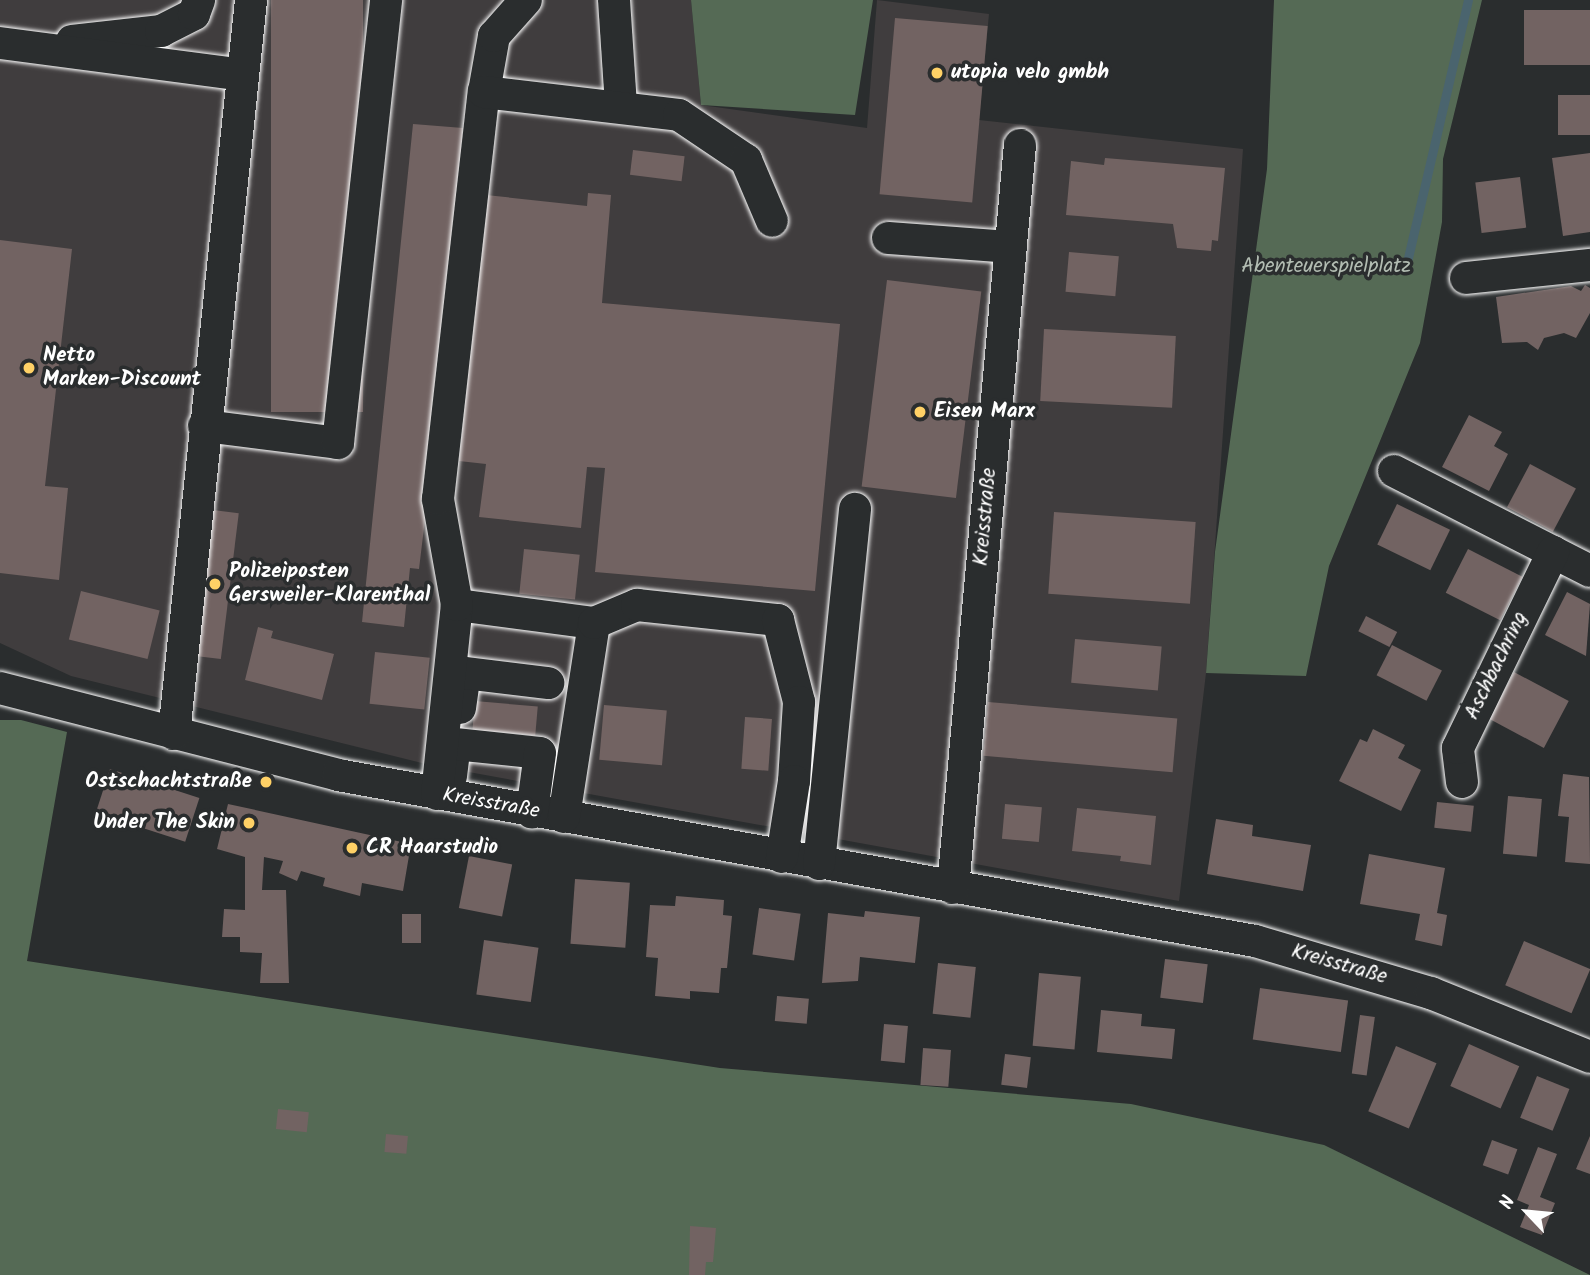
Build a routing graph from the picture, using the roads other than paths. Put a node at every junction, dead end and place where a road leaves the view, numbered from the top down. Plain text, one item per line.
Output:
1 (199, 0) edge
2 (251, 0) edge
3 (386, 0) edge
4 (526, 0) edge
5 (614, 0) edge
6 (13, 44) edge
7 (243, 75) junction
8 (484, 92) junction
9 (621, 105) junction
10 (1020, 145) dead end
11 (772, 221) dead end
12 (888, 238) dead end
13 (1010, 247) junction
14 (1590, 265) edge
15 (1466, 278) dead end
16 (204, 426) junction
17 (1394, 471) dead end
18 (855, 509) dead end
19 (1553, 552) junction
20 (1590, 571) edge
21 (457, 605) junction
22 (594, 623) junction
23 (0, 667) edge
24 (548, 683) dead end
25 (15, 693) edge
26 (174, 734) junction
27 (455, 744) junction
28 (1462, 782) dead end
29 (443, 795) junction
30 (532, 812) junction
31 (564, 817) junction
32 (782, 857) junction
33 (820, 864) junction
34 (953, 888) junction
35 (1590, 1057) edge

1 - 6 street
2 - 7 street
3 - 16 street
4 - 8 street
5 - 9 street
6 - 7 street
7 - 16 street
8 - 9 street
8 - 21 street
9 - 11 street
10 - 13 street, Kreisstraße
12 - 13 street
13 - 34 street, Kreisstraße
14 - 15 street
16 - 26 street
17 - 19 street
18 - 33 street
19 - 20 street
19 - 28 street, Aschbachring
21 - 22 street
21 - 29 street
22 - 31 street
22 - 32 street
23 - 25 street, Kreisstraße
24 - 27 street
25 - 26 street, Kreisstraße
26 - 29 street, Kreisstraße
27 - 29 street
27 - 30 street
29 - 30 street, Kreisstraße
30 - 31 street, Kreisstraße
31 - 32 street, Kreisstraße
32 - 33 street, Kreisstraße
33 - 34 street, Kreisstraße
34 - 35 street, Kreisstraße

